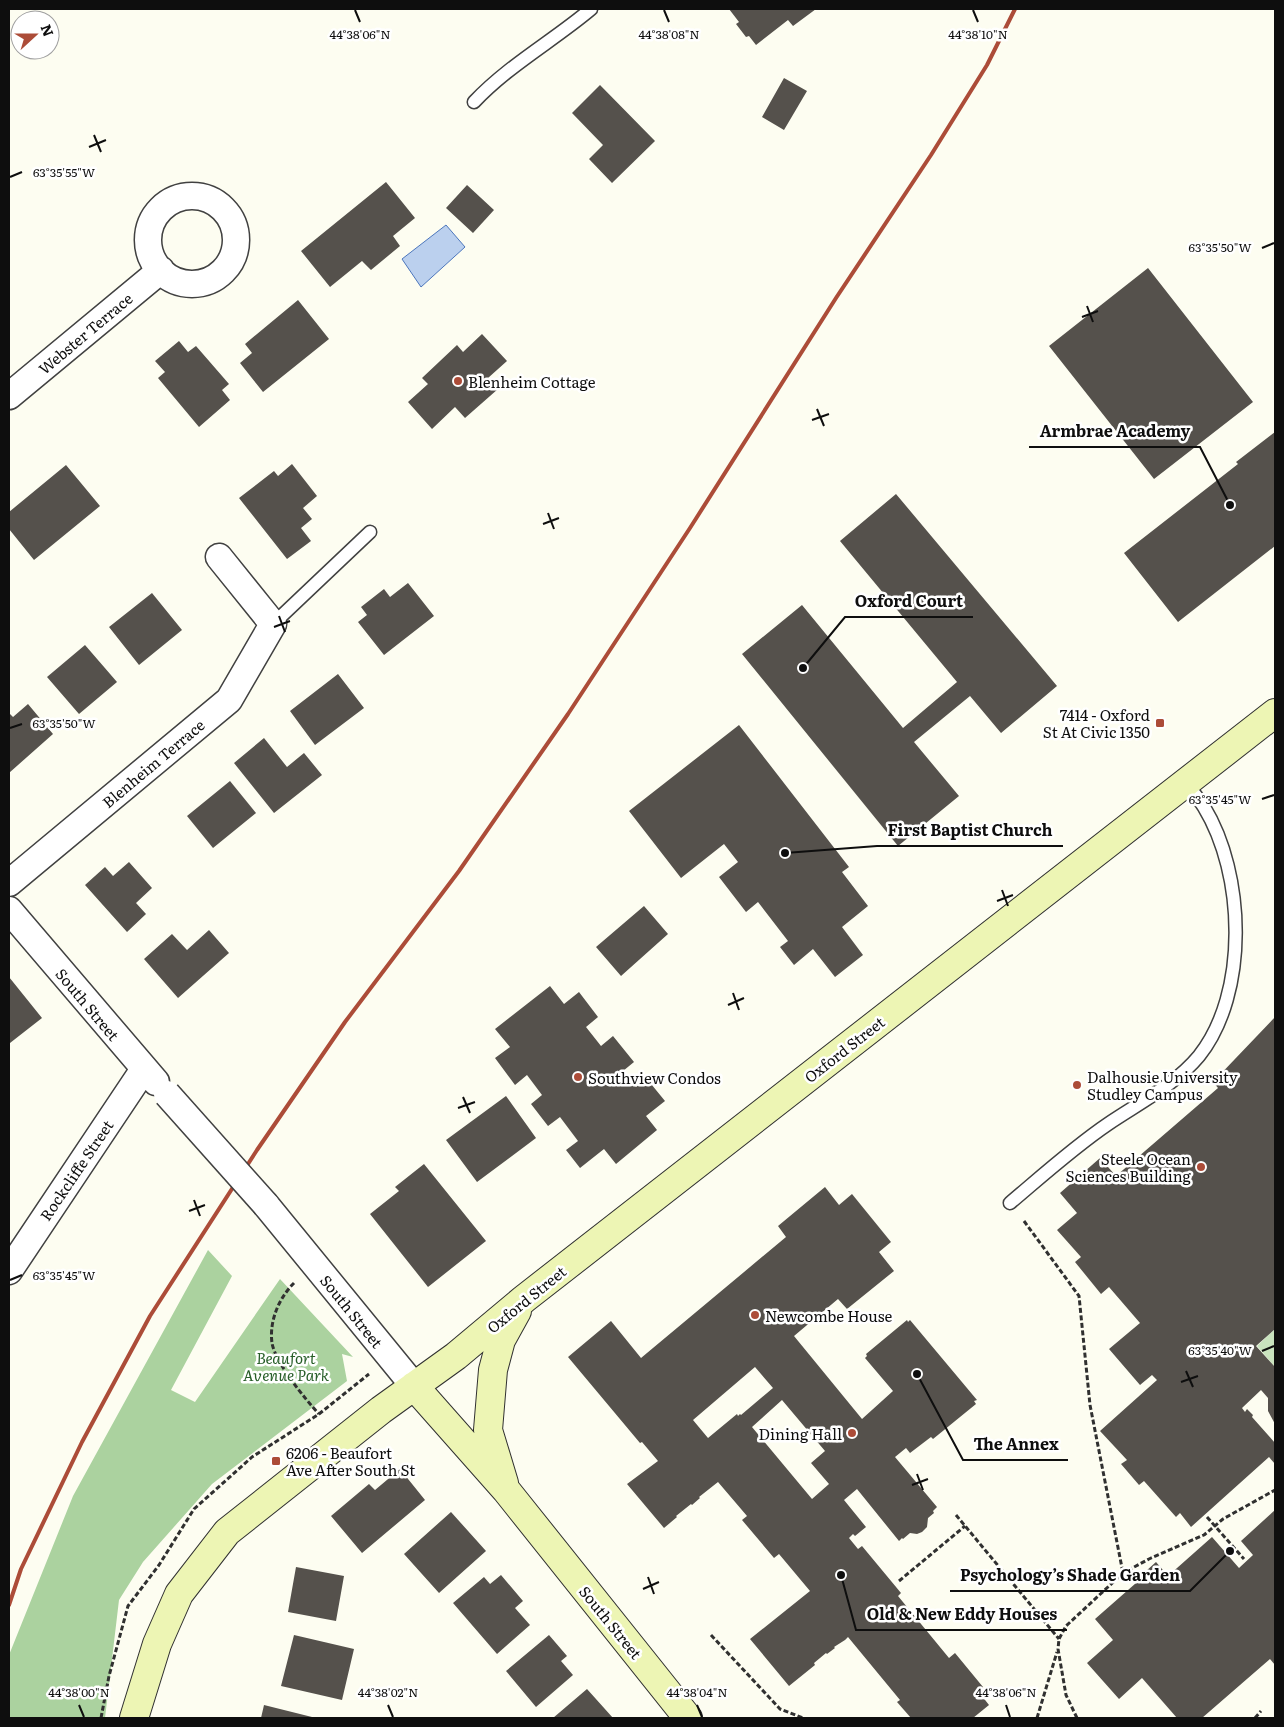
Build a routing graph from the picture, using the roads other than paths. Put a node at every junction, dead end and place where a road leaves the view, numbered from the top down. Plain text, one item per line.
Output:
1 (591, 9) edge
2 (474, 102) dead end
3 (161, 270) dead end
4 (9, 396) edge
5 (370, 532) dead end
6 (219, 557) dead end
7 (274, 624) junction
8 (1275, 713) edge
9 (1186, 783) junction
10 (9, 882) edge
11 (9, 910) edge
12 (144, 1069) junction
13 (1010, 1203) road end
14 (9, 1271) edge
15 (524, 1299) junction
16 (414, 1386) junction
17 (506, 1490) junction
18 (134, 1718) edge
19 (688, 1718) edge

1 - 2 lane
3 - 4 street, Webster Terrace
5 - 7 lane, Blenheim Terrace
6 - 7 street
7 - 10 street, Blenheim Terrace
8 - 9 main road, Oxford Street
9 - 13 lane
9 - 15 main road, Oxford Street
11 - 12 street, South Street
12 - 14 street, Rockcliffe Street
12 - 16 street, South Street, bridge
15 - 16 main road, Oxford Street
15 - 17 main road
16 - 17 main road, South Street
16 - 18 main road, Oxford Street
17 - 19 main road, South Street

